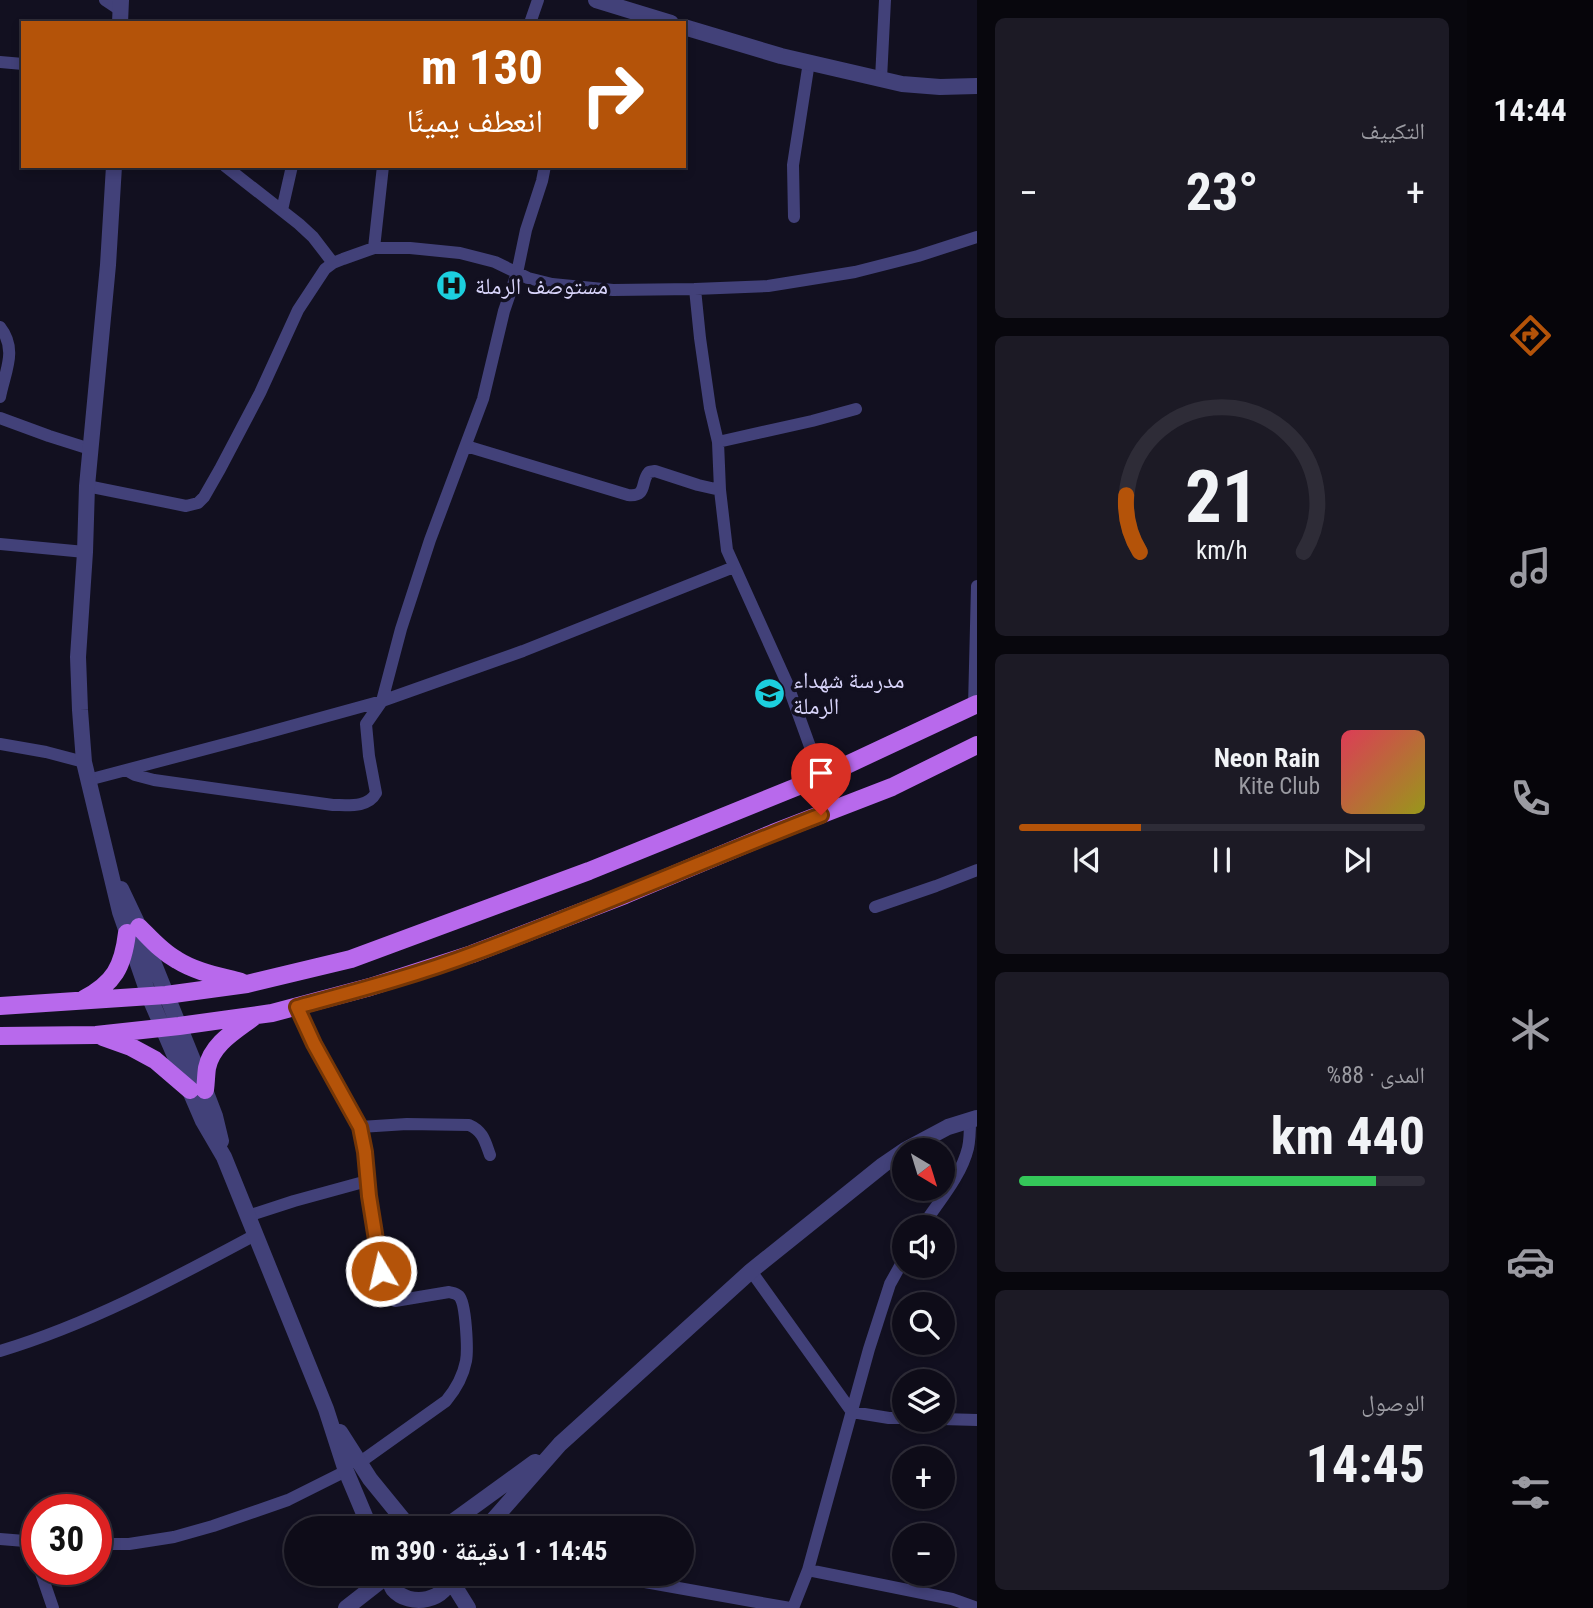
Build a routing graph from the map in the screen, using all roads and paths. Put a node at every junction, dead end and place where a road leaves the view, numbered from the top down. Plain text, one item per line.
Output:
1 (105, 0) edge
2 (538, 0) edge
3 (596, 0) edge
4 (885, 0) edge
5 (121, 11) edge
6 (531, 21) edge
7 (664, 21) edge
8 (686, 28) edge
9 (0, 62) edge
10 (809, 62) junction
11 (21, 64) edge
12 (881, 79) junction
13 (977, 86) edge
14 (114, 168) edge
15 (228, 168) edge
16 (292, 168) edge
17 (383, 168) edge
18 (544, 168) edge
19 (282, 210) junction
20 (794, 217) dead end
21 (977, 237) edge
22 (374, 248) junction
23 (333, 263) junction
24 (517, 272) junction
25 (695, 289) junction
26 (0, 327) edge
27 (0, 397) edge
28 (856, 409) dead end
29 (0, 418) edge
30 (718, 442) junction
31 (466, 446) junction
32 (90, 449) junction
33 (87, 486) junction
34 (720, 490) junction
35 (0, 544) edge
36 (85, 552) junction
37 (734, 567) junction
38 (977, 586) edge
39 (382, 701) junction
40 (976, 705) edge
41 (0, 744) edge
42 (977, 745) edge
43 (84, 762) junction
44 (126, 770) junction
45 (821, 777) junction
46 (88, 780) junction
47 (977, 870) edge
48 (875, 907) dead end
49 (133, 930) junction
50 (247, 984) junction
51 (158, 996) junction
52 (79, 1002) junction
53 (0, 1006) edge
54 (297, 1007) junction
55 (256, 1015) junction
56 (171, 1027) junction
57 (96, 1035) junction
58 (0, 1036) edge
59 (198, 1090) junction
60 (974, 1118) edge
61 (360, 1127) junction
62 (927, 1138) edge
63 (491, 1155) dead end
64 (892, 1159) edge
65 (368, 1181) junction
66 (930, 1215) edge
67 (248, 1216) junction
68 (256, 1235) junction
69 (751, 1271) junction
70 (893, 1278) edge
71 (0, 1351) edge
72 (852, 1412) junction
73 (892, 1418) edge
74 (955, 1419) edge
75 (977, 1420) edge
76 (560, 1444) junction
77 (352, 1467) junction
78 (366, 1516) edge
79 (399, 1516) edge
80 (461, 1516) edge
81 (497, 1516) edge
82 (0, 1539) edge
83 (21, 1541) edge
84 (112, 1544) edge
85 (808, 1570) junction
86 (45, 1585) edge
87 (373, 1586) edge
88 (392, 1586) edge
89 (446, 1586) edge
90 (456, 1586) edge
91 (668, 1586) edge
92 (412, 1605) edge
93 (52, 1608) edge
94 (346, 1608) edge
95 (468, 1608) edge
96 (792, 1608) edge
97 (977, 1608) edge

1 - 5 street
2 - 6 street
3 - 7 street
4 - 12 street
8 - 10 street
9 - 11 street
10 - 12 street
10 - 20 street
12 - 13 street
14 - 32 street
15 - 19 street
16 - 19 street
17 - 22 street
18 - 24 street
19 - 23 street
21 - 25 street
22 - 23 street
22 - 24 street
23 - 33 street
24 - 25 street
24 - 31 street
25 - 30 street
26 - 27 street
28 - 30 street
29 - 32 street
30 - 34 street
31 - 34 street
31 - 39 street
32 - 33 street
33 - 36 street
34 - 37 street
35 - 36 street
36 - 43 street
37 - 39 street
37 - 45 street
38 - 40 street
39 - 44 street
39 - 44 street
40 - 45 main road
41 - 43 street
42 - 54 main road
43 - 46 street
44 - 46 street
45 - 50 main road
46 - 49 street
47 - 48 street
49 - 50 main road
49 - 51 street
49 - 52 main road
50 - 51 main road
51 - 52 main road
51 - 56 street
52 - 53 main road
54 - 55 main road
54 - 61 street
55 - 56 main road
55 - 59 main road
56 - 57 main road
56 - 59 street
57 - 58 main road
57 - 59 main road
59 - 67 street
60 - 62 street
60 - 66 street
61 - 63 street
61 - 65 street
64 - 69 street
65 - 67 street
65 - 77 street
67 - 68 street
68 - 71 street
68 - 77 street
69 - 72 street
69 - 76 street
70 - 72 street
72 - 73 street
72 - 85 street
74 - 75 street
76 - 80 street
76 - 81 street
77 - 78 street
77 - 79 street
77 - 84 street
82 - 83 street
85 - 96 street
85 - 97 street
86 - 93 street
87 - 94 street
88 - 92 street
89 - 92 street
90 - 95 street
91 - 96 street

